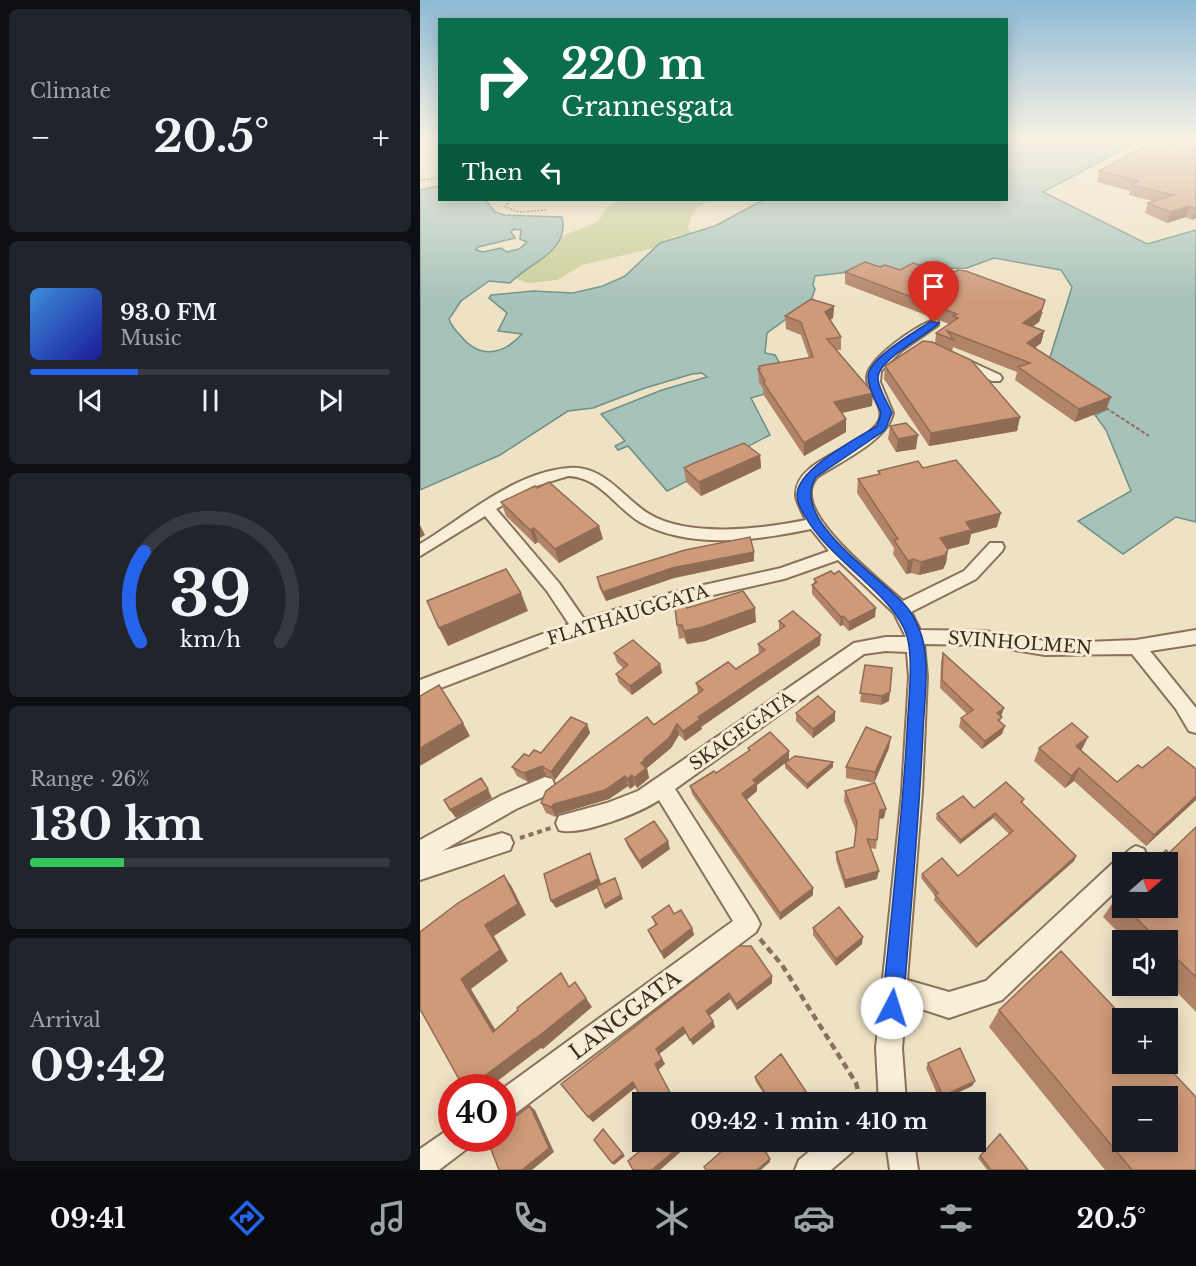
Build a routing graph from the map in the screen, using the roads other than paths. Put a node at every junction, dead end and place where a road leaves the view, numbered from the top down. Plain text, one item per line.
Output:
1 (934, 323) dead end
2 (906, 342) junction
3 (926, 348) edge
4 (946, 355) edge
5 (996, 378) dead end
6 (488, 508) junction
7 (815, 523) junction
8 (996, 547) dead end
9 (420, 550) edge
10 (840, 553) junction
11 (901, 609) junction
12 (580, 627) junction
13 (1196, 637) edge
14 (915, 642) junction
15 (1136, 647) junction
16 (420, 688) edge
17 (1196, 725) edge
18 (545, 786) dead end
19 (662, 787) junction
20 (567, 823) road end
21 (502, 843) road end
22 (420, 852) edge
23 (420, 869) edge
24 (1112, 879) edge
25 (894, 988) junction
26 (891, 1092) edge
27 (516, 1096) edge
28 (440, 1152) edge
29 (830, 1152) edge
30 (901, 1152) edge
31 (420, 1167) edge
32 (809, 1170) edge
33 (904, 1170) edge

1 - 2 street
2 - 3 street
2 - 7 street
4 - 5 street
6 - 7 street
6 - 9 street
6 - 12 street
7 - 10 street
8 - 11 street
10 - 11 street
10 - 12 street, FLATHAUGGATA
11 - 14 street
12 - 16 street, FLATHAUGGATA
13 - 15 street, SVINHOLMEN
14 - 15 street, SVINHOLMEN
14 - 19 street, SKAGEGATA
14 - 25 street
15 - 17 street
18 - 22 street
19 - 20 street, SKAGEGATA
19 - 27 street, LANGGATA
21 - 23 street
24 - 25 street
25 - 26 street
28 - 31 street
29 - 32 street
30 - 33 street

